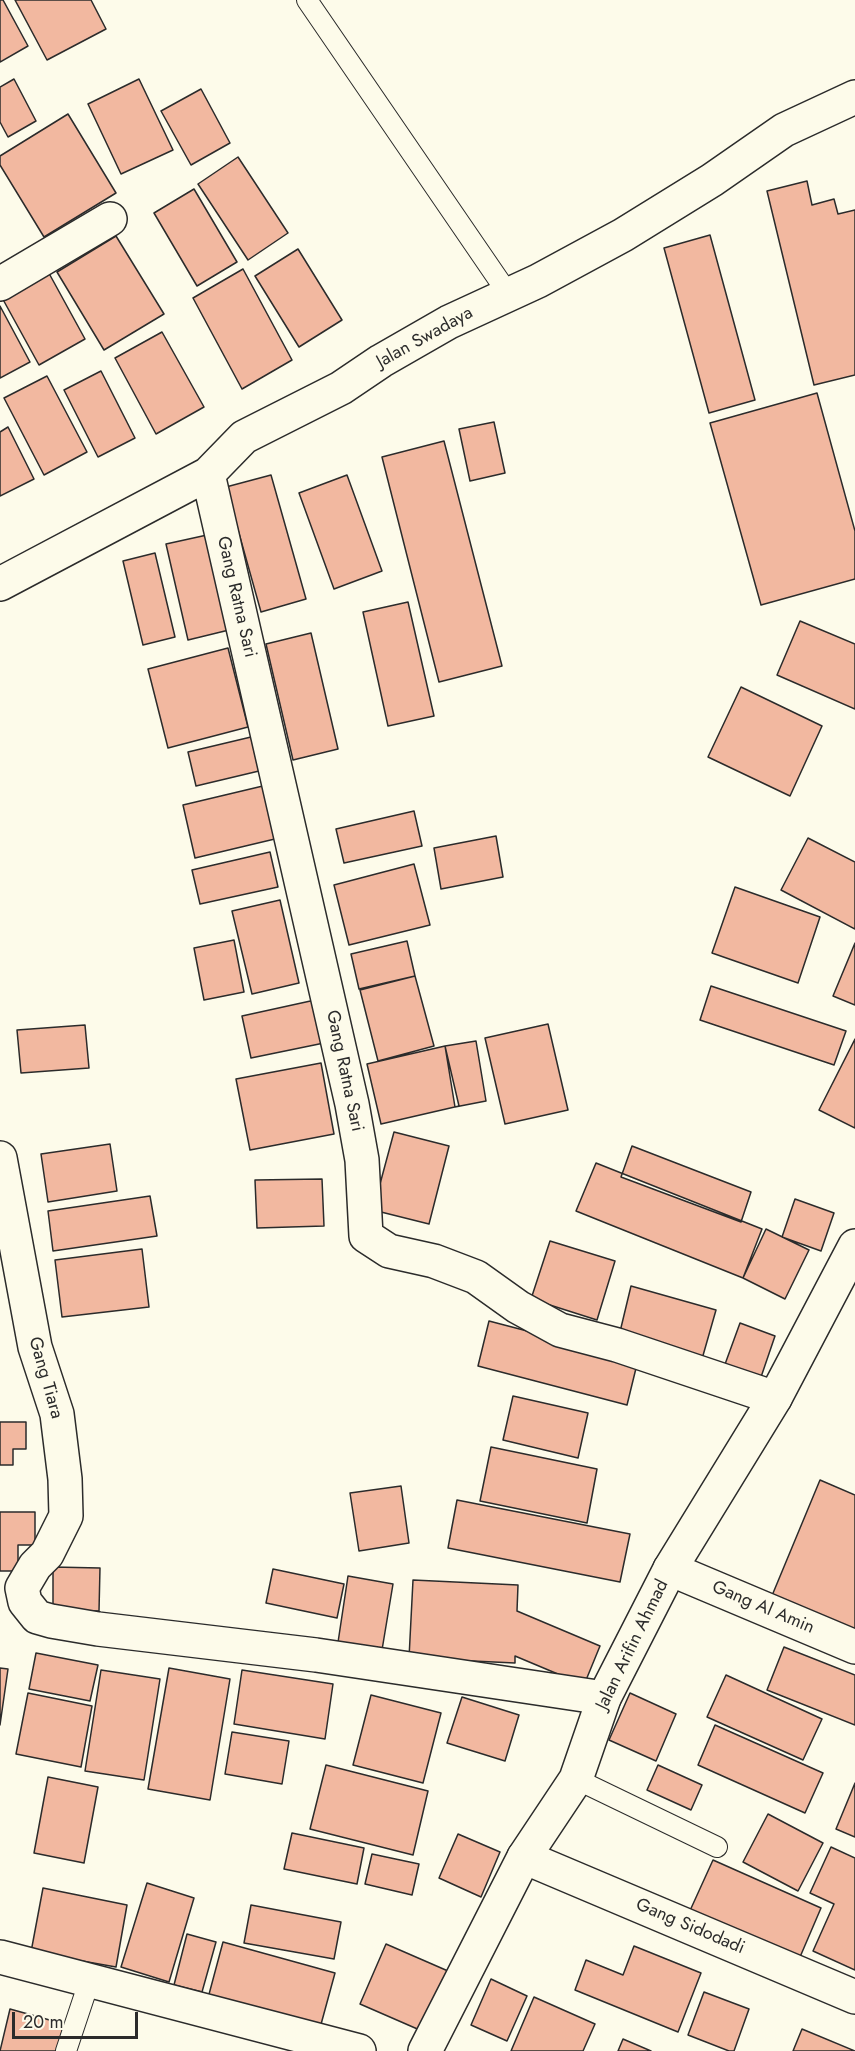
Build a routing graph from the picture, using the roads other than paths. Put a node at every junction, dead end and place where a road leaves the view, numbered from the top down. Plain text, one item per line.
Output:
1 (307, 0) edge
2 (855, 97) edge
3 (110, 219) dead end
4 (0, 284) edge
5 (508, 295) junction
6 (208, 474) junction
7 (3, 574) edge
8 (0, 1158) edge
9 (855, 1246) edge
10 (775, 1398) junction
11 (670, 1569) junction
12 (11, 1588) edge
13 (855, 1647) edge
14 (604, 1698) junction
15 (576, 1779) junction
16 (717, 1847) dead end
17 (524, 1857) junction
18 (0, 1957) edge
19 (90, 1979) junction
20 (855, 1997) edge
21 (66, 2051) edge
22 (359, 2051) edge
23 (425, 2051) edge

1 - 5 lane
2 - 5 street, Jalan Swadaya
3 - 4 street
5 - 6 street, Jalan Swadaya
6 - 7 street, Jalan Swadaya
6 - 10 street, Gang Ratna Sari
8 - 12 street, Gang Tiara
9 - 10 street, Jalan Arifin Ahmad
10 - 11 street, Jalan Arifin Ahmad
11 - 13 street, Gang Al Amin
11 - 14 street, Jalan Arifin Ahmad
12 - 14 street
14 - 15 street, Jalan Arifin Ahmad
15 - 16 lane
15 - 17 street, Jalan Arifin Ahmad
17 - 20 street, Gang Sidodadi
17 - 23 street, Jalan Arifin Ahmad
18 - 19 street
19 - 21 lane
19 - 22 street

